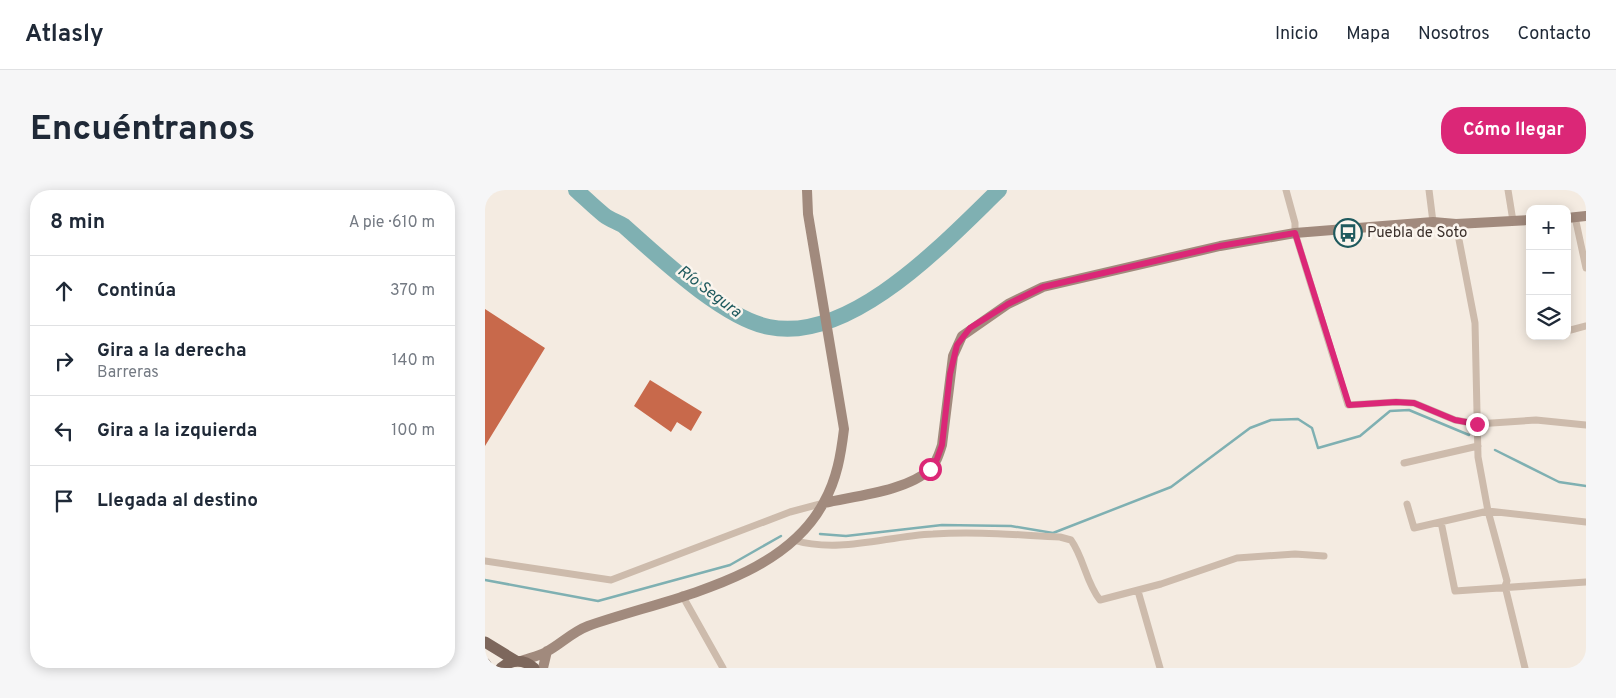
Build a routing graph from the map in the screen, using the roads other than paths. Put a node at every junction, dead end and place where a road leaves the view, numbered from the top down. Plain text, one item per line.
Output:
1 (807, 190) edge
2 (1285, 190) edge
3 (1429, 190) edge
4 (1507, 190) edge
5 (1586, 216) edge
6 (1571, 217) edge
7 (1526, 220) edge
8 (1513, 221) junction
9 (1433, 222) junction
10 (1456, 224) junction
11 (1295, 233) junction
12 (1586, 268) edge
13 (1586, 326) edge
14 (1571, 330) edge
15 (1477, 424) junction
16 (1586, 425) edge
17 (1478, 446) junction
18 (1403, 463) dead end
19 (824, 503) junction
20 (1407, 504) dead end
21 (1489, 510) junction
22 (1441, 522) junction
23 (1586, 522) edge
24 (793, 540) junction
25 (1324, 556) dead end
26 (485, 561) edge
27 (1586, 582) edge
28 (1505, 586) junction
29 (1138, 591) junction
30 (682, 595) junction
31 (485, 642) edge
32 (547, 651) junction
33 (519, 661) junction
34 (485, 663) edge
35 (488, 668) edge
36 (501, 668) edge
37 (535, 668) edge
38 (543, 668) edge
39 (723, 668) edge
40 (1160, 668) edge
41 (1525, 668) edge

1 - 19 main road
2 - 11 street
3 - 9 street
4 - 8 street
5 - 6 main road
6 - 12 street
7 - 8 main road
8 - 10 main road
9 - 10 main road
9 - 11 main road
10 - 15 street
11 - 15 street
11 - 19 main road
13 - 14 street
15 - 16 street
15 - 17 street
17 - 18 street
17 - 21 street
19 - 24 main road
19 - 26 street
20 - 22 street
21 - 22 street
21 - 23 street
21 - 28 street
22 - 28 street
24 - 29 street
24 - 30 main road
25 - 29 street
27 - 28 street
28 - 41 street
29 - 40 street
30 - 32 main road
30 - 39 street
31 - 33 main road
32 - 33 main road
32 - 38 main road
33 - 36 main road
33 - 37 main road
34 - 35 main road

